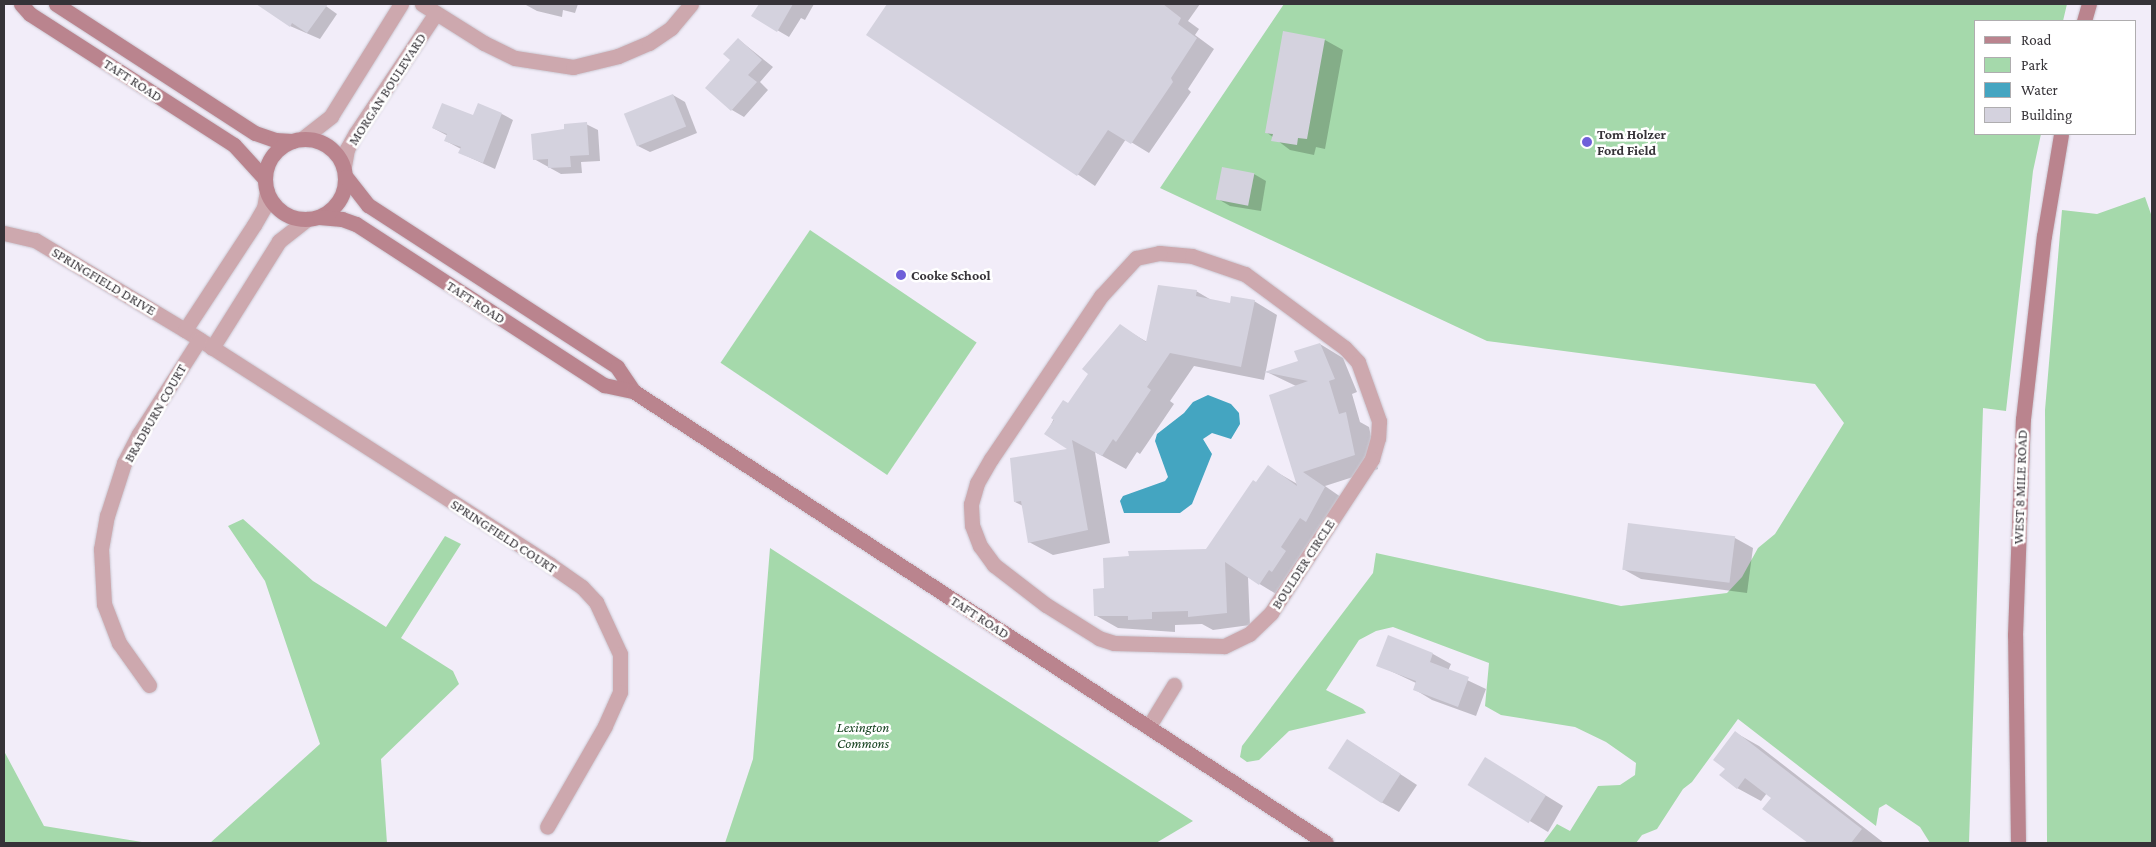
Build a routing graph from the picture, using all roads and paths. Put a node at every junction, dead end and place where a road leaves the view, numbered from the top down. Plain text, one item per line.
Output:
1 (21, 4) edge
2 (56, 4) edge
3 (402, 4) edge
4 (422, 4) edge
5 (691, 4) edge
6 (2089, 4) edge
7 (436, 13) junction
8 (2084, 20) edge
9 (2062, 135) edge
10 (297, 140) junction
11 (345, 171) junction
12 (266, 185) junction
13 (313, 218) junction
14 (4, 233) edge
15 (185, 330) junction
16 (205, 344) junction
17 (633, 391) junction
18 (1224, 646) joint
19 (149, 685) dead end
20 (1174, 685) dead end
21 (1148, 726) junction
22 (547, 827) dead end
23 (1326, 843) edge
24 (2018, 843) edge

1 - 12 street, TAFT ROAD
2 - 10 street, TAFT ROAD
3 - 10 street
4 - 7 street
5 - 7 street
6 - 8 street
7 - 11 street, MORGAN BOULEVARD
9 - 24 street, WEST 8 MILE ROAD
10 - 11 street
10 - 12 street
11 - 13 street
11 - 17 street, TAFT ROAD
12 - 13 street
12 - 15 street
13 - 16 street
13 - 17 street, TAFT ROAD
14 - 15 street, SPRINGFIELD DRIVE
15 - 16 street, SPRINGFIELD DRIVE
16 - 19 street, BRADBURN COURT
16 - 22 street, SPRINGFIELD COURT
17 - 21 street, TAFT ROAD
18 - 18 street, BOULDER CIRCLE
20 - 21 street
21 - 23 street, TAFT ROAD

